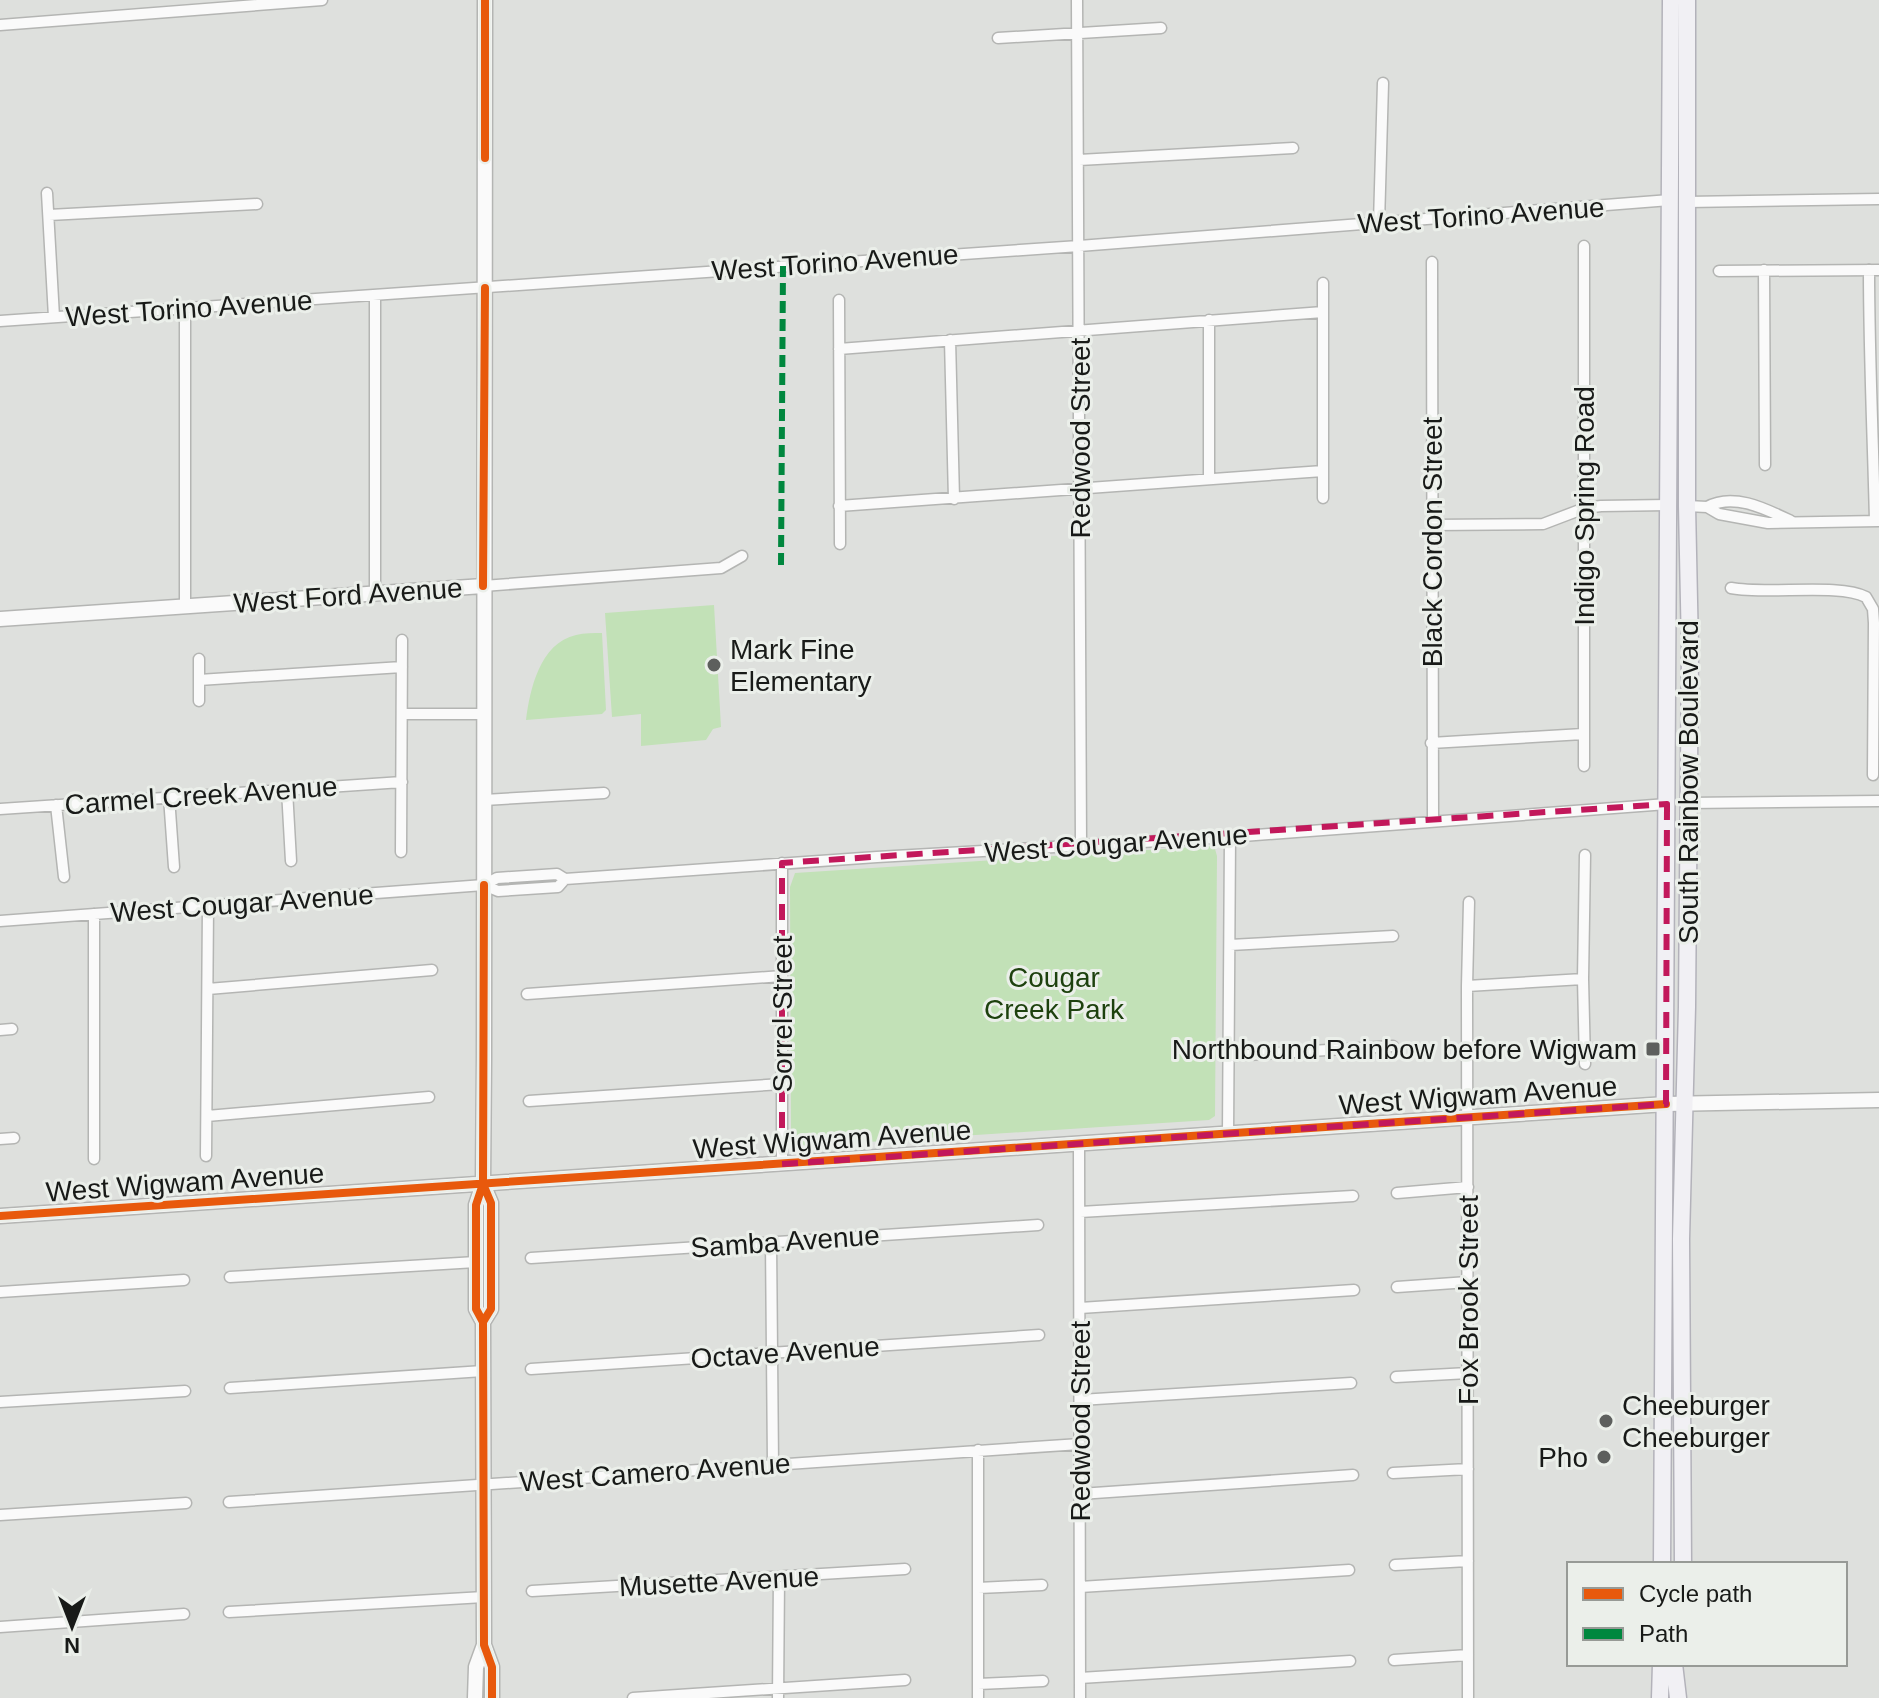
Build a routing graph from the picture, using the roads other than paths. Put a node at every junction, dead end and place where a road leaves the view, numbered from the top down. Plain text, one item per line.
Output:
1 (322, 0) edge
2 (485, 0) edge
3 (1077, 0) edge
4 (1671, 0) edge
5 (1687, 0) edge
6 (0, 25) edge
7 (1161, 28) dead end
8 (1079, 31) junction
9 (998, 38) dead end
10 (1383, 83) dead end
11 (1293, 148) dead end
12 (1079, 160) junction
13 (47, 193) dead end
14 (1879, 199) edge
15 (1678, 201) junction
16 (257, 204) dead end
17 (49, 215) junction
18 (1379, 223) junction
19 (1079, 246) junction
20 (1584, 246) dead end
21 (1432, 262) dead end
22 (1764, 270) junction
23 (1874, 270) edge
24 (1719, 271) dead end
25 (1323, 283) dead end
26 (485, 288) junction
27 (375, 295) junction
28 (839, 300) dead end
29 (185, 308) junction
30 (1323, 312) junction
31 (54, 317) junction
32 (1209, 320) junction
33 (0, 321) edge
34 (1079, 329) junction
35 (950, 340) junction
36 (839, 349) junction
37 (1874, 408) edge
38 (1669, 415) junction
39 (1765, 465) dead end
40 (1323, 471) junction
41 (1209, 479) junction
42 (1080, 488) junction
43 (1323, 498) dead end
44 (954, 499) junction
45 (1668, 505) junction
46 (839, 506) junction
47 (1687, 506) junction
48 (1585, 508) junction
49 (1877, 521) edge
50 (1432, 525) junction
51 (840, 544) dead end
52 (742, 556) dead end
53 (1688, 582) junction
54 (483, 586) junction
55 (1731, 588) dead end
56 (375, 594) junction
57 (185, 607) junction
58 (0, 619) edge
59 (1876, 623) edge
60 (402, 640) dead end
61 (199, 659) dead end
62 (402, 667) junction
63 (199, 680) junction
64 (199, 701) dead end
65 (1668, 707) junction
66 (402, 714) junction
67 (483, 714) junction
68 (1876, 732) edge
69 (1583, 734) junction
70 (1431, 743) junction
71 (1584, 766) dead end
72 (1873, 775) dead end
73 (402, 782) junction
74 (287, 790) junction
75 (604, 793) dead end
76 (169, 797) junction
77 (484, 800) junction
78 (1879, 801) edge
79 (1687, 803) junction
80 (1667, 804) junction
81 (56, 805) junction
82 (0, 809) edge
83 (1433, 821) junction
84 (1230, 837) junction
85 (1081, 845) junction
86 (401, 852) dead end
87 (1585, 855) dead end
88 (291, 861) dead end
89 (782, 863) junction
90 (174, 867) dead end
91 (64, 877) dead end
92 (484, 885) junction
93 (1687, 893) junction
94 (1469, 902) dead end
95 (208, 906) junction
96 (94, 914) junction
97 (0, 921) edge
98 (1393, 936) dead end
99 (1230, 945) junction
100 (432, 970) dead end
101 (782, 976) junction
102 (1583, 979) junction
103 (1467, 986) junction
104 (208, 989) junction
105 (527, 994) dead end
106 (12, 1029) dead end
107 (0, 1030) edge
108 (1393, 1046) dead end
109 (1230, 1056) junction
110 (1585, 1064) dead end
111 (782, 1084) junction
112 (429, 1097) dead end
113 (1879, 1100) edge
114 (529, 1101) dead end
115 (1674, 1104) junction
116 (207, 1116) junction
117 (1467, 1118) junction
118 (1228, 1134) junction
119 (14, 1138) dead end
120 (0, 1139) edge
121 (1079, 1145) junction
122 (206, 1156) dead end
123 (94, 1159) dead end
124 (782, 1164) junction
125 (483, 1184) junction
126 (1468, 1187) junction
127 (1397, 1193) dead end
128 (1353, 1196) dead end
129 (1080, 1212) junction
130 (0, 1216) edge
131 (1038, 1225) dead end
132 (771, 1242) junction
133 (531, 1258) dead end
134 (476, 1262) junction
135 (230, 1277) dead end
136 (184, 1280) dead end
137 (1468, 1282) junction
138 (1397, 1287) dead end
139 (1354, 1290) dead end
140 (0, 1292) edge
141 (1080, 1308) junction
142 (1664, 1312) junction
143 (483, 1322) junction
144 (1039, 1335) dead end
145 (773, 1352) junction
146 (531, 1369) dead end
147 (483, 1371) junction
148 (1468, 1373) junction
149 (1396, 1377) dead end
150 (1351, 1383) dead end
151 (230, 1388) dead end
152 (185, 1391) dead end
153 (1682, 1393) junction
154 (1080, 1400) junction
155 (0, 1402) edge
156 (1664, 1412) junction
157 (1080, 1444) junction
158 (978, 1450) junction
159 (773, 1464) junction
160 (1468, 1469) junction
161 (1393, 1473) dead end
162 (1353, 1475) dead end
163 (484, 1483) junction
164 (1080, 1494) junction
165 (229, 1502) dead end
166 (186, 1503) dead end
167 (1683, 1508) junction
168 (0, 1515) edge
169 (1468, 1561) junction
170 (1662, 1562) edge
171 (1683, 1562) edge
172 (1395, 1565) dead end
173 (905, 1569) dead end
174 (1349, 1570) dead end
175 (779, 1577) junction
176 (1042, 1585) dead end
177 (1080, 1587) junction
178 (978, 1588) junction
179 (532, 1591) dead end
180 (484, 1597) junction
181 (229, 1612) dead end
182 (184, 1614) dead end
183 (0, 1627) edge
184 (484, 1645) junction
185 (1468, 1655) junction
186 (1394, 1660) dead end
187 (1350, 1661) dead end
188 (1661, 1666) edge
189 (1674, 1666) edge
190 (1685, 1666) edge
191 (1080, 1678) junction
192 (905, 1680) dead end
193 (1043, 1681) dead end
194 (978, 1684) junction
195 (778, 1694) edge
196 (475, 1698) edge
197 (492, 1698) edge
198 (633, 1698) edge
199 (978, 1698) edge
200 (1080, 1698) edge
201 (1468, 1698) edge
202 (1660, 1698) edge
203 (1678, 1698) edge
204 (1686, 1698) edge

1 - 6 street
2 - 26 street
3 - 8 street, Redwood Street
4 - 15 main road, South Rainbow Boulevard
5 - 15 main road, South Rainbow Boulevard
7 - 8 street
8 - 9 street
8 - 12 street, Redwood Street
10 - 18 street
11 - 12 street
12 - 19 street, Redwood Street
13 - 17 street
14 - 15 street, West Torino Avenue
15 - 18 street, West Torino Avenue
15 - 38 main road, South Rainbow Boulevard
15 - 47 main road, South Rainbow Boulevard
16 - 17 street
17 - 31 street
18 - 19 street, West Torino Avenue
19 - 26 street, West Torino Avenue
19 - 34 street, Redwood Street
20 - 48 street, Indigo Spring Road
21 - 50 street, Black Cordon Street
22 - 23 street
22 - 24 street
22 - 39 street
23 - 37 street
25 - 30 street
26 - 27 street, West Torino Avenue
26 - 54 street
27 - 29 street, West Torino Avenue
27 - 56 street
28 - 36 street
29 - 31 street, West Torino Avenue
29 - 57 street
30 - 32 street
30 - 40 street
31 - 33 street, West Torino Avenue
32 - 34 street
32 - 41 street
34 - 35 street
34 - 42 street, Redwood Street
35 - 36 street
35 - 44 street
36 - 46 street
37 - 49 street
38 - 45 main road, South Rainbow Boulevard
38 - 47 main road
40 - 41 street
40 - 43 street
41 - 42 street
42 - 44 street
42 - 85 street, Redwood Street
44 - 46 street
45 - 48 street
45 - 53 main road
45 - 65 main road, South Rainbow Boulevard
46 - 51 street
47 - 49 street
47 - 53 main road, South Rainbow Boulevard
48 - 50 street
48 - 69 street, Indigo Spring Road
50 - 70 street, Black Cordon Street
52 - 54 street, West Ford Avenue
53 - 79 main road, South Rainbow Boulevard
54 - 56 street, West Ford Avenue
54 - 67 street
55 - 59 street
56 - 57 street, West Ford Avenue
57 - 58 street, West Ford Avenue
59 - 68 street
60 - 62 street
61 - 63 street
62 - 63 street
62 - 66 street
63 - 64 street
65 - 79 main road
65 - 80 main road, South Rainbow Boulevard
66 - 67 street
66 - 73 street
67 - 77 street
68 - 72 street
69 - 70 street
69 - 71 street, Indigo Spring Road
70 - 83 street, Black Cordon Street
73 - 74 street, Carmel Creek Avenue
73 - 86 street
74 - 76 street, Carmel Creek Avenue
74 - 88 street
75 - 77 street
76 - 81 street, Carmel Creek Avenue
76 - 90 street
77 - 92 street
78 - 79 street
79 - 93 main road, South Rainbow Boulevard
80 - 83 street, West Cougar Avenue
80 - 93 main road
80 - 115 main road, South Rainbow Boulevard
81 - 82 street, Carmel Creek Avenue
81 - 91 street
83 - 84 street, West Cougar Avenue
84 - 85 street, West Cougar Avenue
84 - 99 street
85 - 89 street, West Cougar Avenue
87 - 102 street
89 - 92 street, West Cougar Avenue
89 - 101 street, Sorrel Street
92 - 95 street, West Cougar Avenue
92 - 125 street
93 - 115 main road, South Rainbow Boulevard
94 - 103 street, Fox Brook Street
95 - 96 street, West Cougar Avenue
95 - 104 street
96 - 97 street, West Cougar Avenue
96 - 123 street
98 - 99 street
99 - 109 street
100 - 104 street
101 - 105 street
101 - 111 street, Sorrel Street
102 - 103 street
102 - 110 street
103 - 117 street, Fox Brook Street
104 - 116 street
106 - 107 street
108 - 109 street
109 - 118 street
111 - 114 street
111 - 124 street, Sorrel Street
112 - 116 street
113 - 115 street, West Wigwam Avenue
115 - 117 street, West Wigwam Avenue
115 - 142 main road, South Rainbow Boulevard
115 - 153 main road, South Rainbow Boulevard
116 - 122 street
117 - 118 street, West Wigwam Avenue
117 - 126 street, Fox Brook Street
118 - 121 street, West Wigwam Avenue
119 - 120 street
121 - 124 street, West Wigwam Avenue
121 - 129 street, Redwood Street
124 - 125 street, West Wigwam Avenue
125 - 130 street, West Wigwam Avenue
125 - 134 street
125 - 143 street
126 - 127 street
126 - 137 street, Fox Brook Street
128 - 129 street
129 - 141 street, Redwood Street
131 - 132 street, Samba Avenue
132 - 133 street, Samba Avenue
132 - 145 street
134 - 135 street
134 - 143 street
136 - 140 street
137 - 138 street
137 - 148 street, Fox Brook Street
139 - 141 street
141 - 154 street, Redwood Street
142 - 153 main road
142 - 156 main road, South Rainbow Boulevard
143 - 147 street
144 - 145 street, Octave Avenue
145 - 146 street, Octave Avenue
145 - 159 street
147 - 151 street
147 - 163 street
148 - 149 street
148 - 160 street, Fox Brook Street
150 - 154 street
152 - 155 street
153 - 167 main road, South Rainbow Boulevard
154 - 157 street, Redwood Street
156 - 167 main road
156 - 170 main road, South Rainbow Boulevard
157 - 158 street, West Camero Avenue
157 - 164 street, Redwood Street
158 - 159 street, West Camero Avenue
158 - 178 street
159 - 163 street, West Camero Avenue
160 - 161 street
160 - 169 street, Fox Brook Street
162 - 164 street
163 - 165 street, West Camero Avenue
163 - 180 street
164 - 177 street, Redwood Street
166 - 168 street
167 - 171 main road, South Rainbow Boulevard
169 - 172 street
169 - 185 street, Fox Brook Street
173 - 175 street, Musette Avenue
174 - 177 street
175 - 179 street, Musette Avenue
175 - 195 street
176 - 178 street
177 - 191 street, Redwood Street
178 - 194 street
180 - 181 street
180 - 184 street
182 - 183 street
184 - 196 street
184 - 197 street
185 - 186 street
185 - 201 street, Fox Brook Street
187 - 191 street
188 - 202 main road
189 - 203 main road
190 - 204 main road
191 - 200 street, Redwood Street
192 - 195 street
193 - 194 street
194 - 199 street
195 - 198 street

